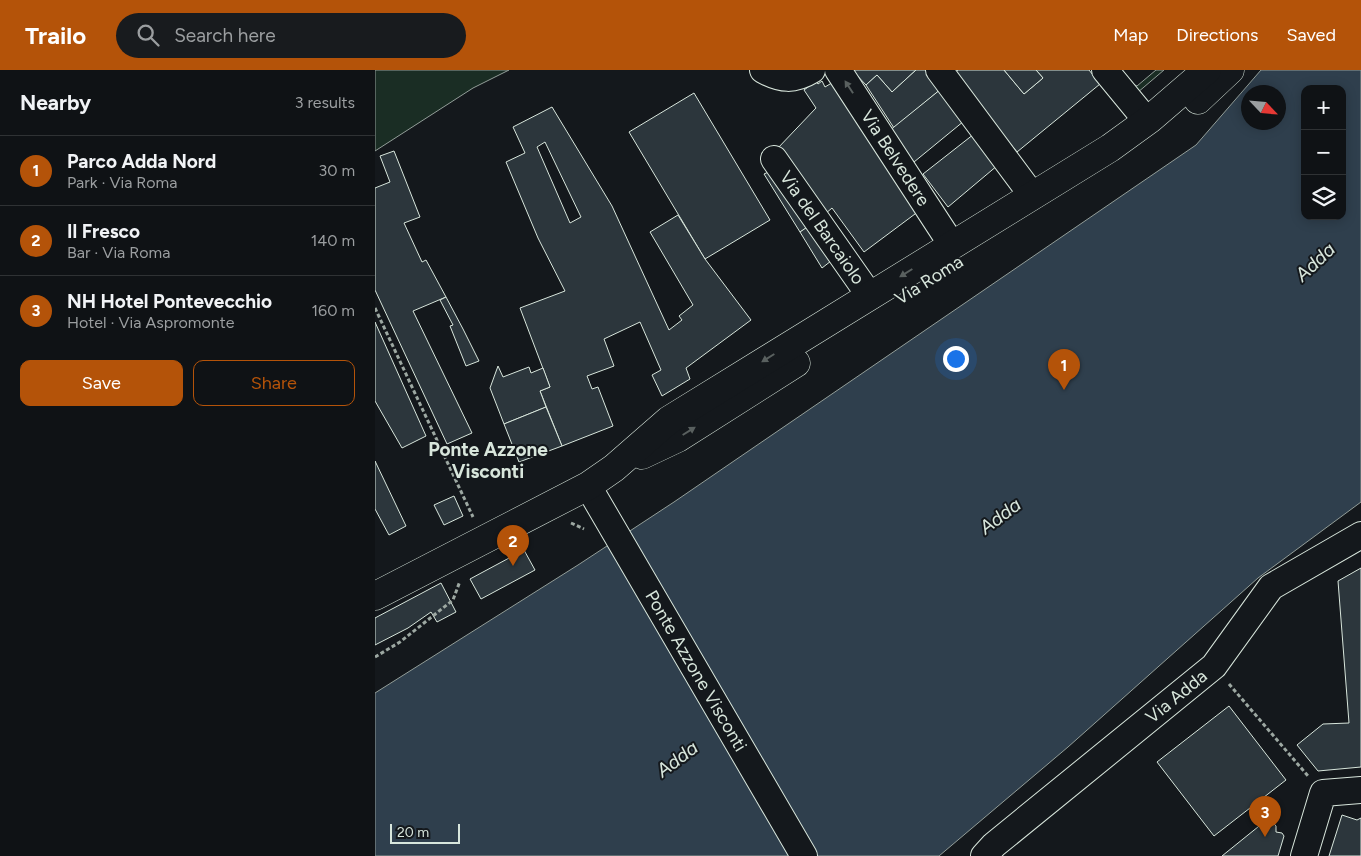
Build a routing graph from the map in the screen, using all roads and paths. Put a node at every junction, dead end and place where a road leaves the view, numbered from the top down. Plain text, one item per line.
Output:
1 (763, 70) edge
2 (812, 70) edge
3 (838, 70) edge
4 (939, 70) edge
5 (1105, 70) edge
6 (1207, 70) edge
7 (1230, 70) edge
8 (1147, 120) junction
9 (774, 159) dead end
10 (1032, 195) junction
11 (952, 245) junction
12 (870, 296) junction
13 (375, 308) edge
14 (614, 468) junction
15 (588, 486) junction
16 (562, 519) dead end
17 (598, 529) junction
18 (1361, 535) edge
19 (484, 540) junction
20 (462, 574) dead end
21 (375, 596) edge
22 (375, 657) edge
23 (1214, 666) junction
24 (1361, 790) edge
25 (1323, 793) junction
26 (804, 856) edge
27 (984, 856) edge
28 (1304, 856) edge

1 - 2 street
11 -> 3 street, Via Belvedere
4 - 10 street
5 - 8 street
6 - 8 main road, Via Roma
14 -> 7 main road, Via Roma
8 - 10 main road, Via Roma
9 - 12 street, Via del Barcaiolo
10 - 11 main road, Via Roma
11 -> 12 main road, Via Roma
12 -> 14 main road, Via Roma
13 - 19 path
14 - 15 main road, Via Roma
15 - 17 street, Ponte Azzone Visconti
15 - 19 main road, Via Roma
16 - 17 path
17 - 26 street, Ponte Azzone Visconti
18 - 23 street, Via Adda
19 - 21 main road, Via Roma
20 - 22 path
23 - 25 path
23 - 27 street, Via Adda
24 - 25 street
25 - 28 street

